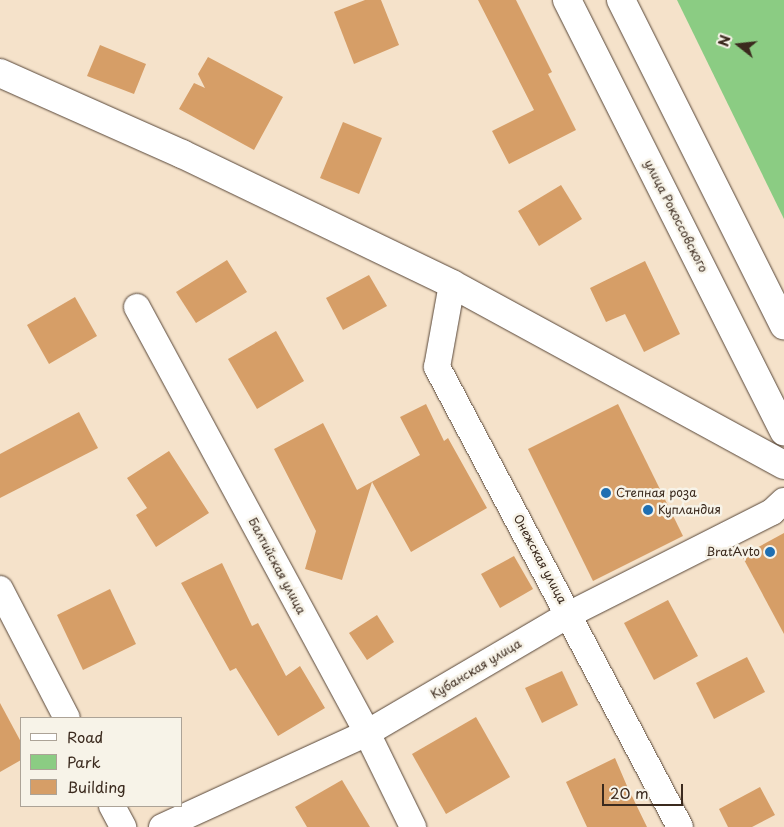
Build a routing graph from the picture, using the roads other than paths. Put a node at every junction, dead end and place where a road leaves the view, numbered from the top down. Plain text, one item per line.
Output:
1 (567, 0) edge
2 (622, 0) edge
3 (0, 73) edge
4 (452, 284) junction
5 (137, 307) dead end
6 (784, 325) edge
7 (784, 431) edge
8 (784, 465) edge
9 (784, 501) edge
10 (0, 588) edge
11 (570, 614) junction
12 (66, 717) edge
13 (367, 733) junction
14 (113, 807) edge
15 (123, 827) edge
16 (162, 827) edge
17 (413, 827) edge
18 (680, 827) edge

1 - 7 main road, улица Рокоссовского
2 - 6 main road
3 - 4 main road
4 - 8 main road
4 - 11 street, Онежская улица
5 - 13 street, Балтийская улица
9 - 11 street, Кубанская улица
10 - 12 street
11 - 13 street, Кубанская улица
11 - 18 street, Онежская улица
13 - 16 street, Кубанская улица
13 - 17 street, Балтийская улица
14 - 15 street

